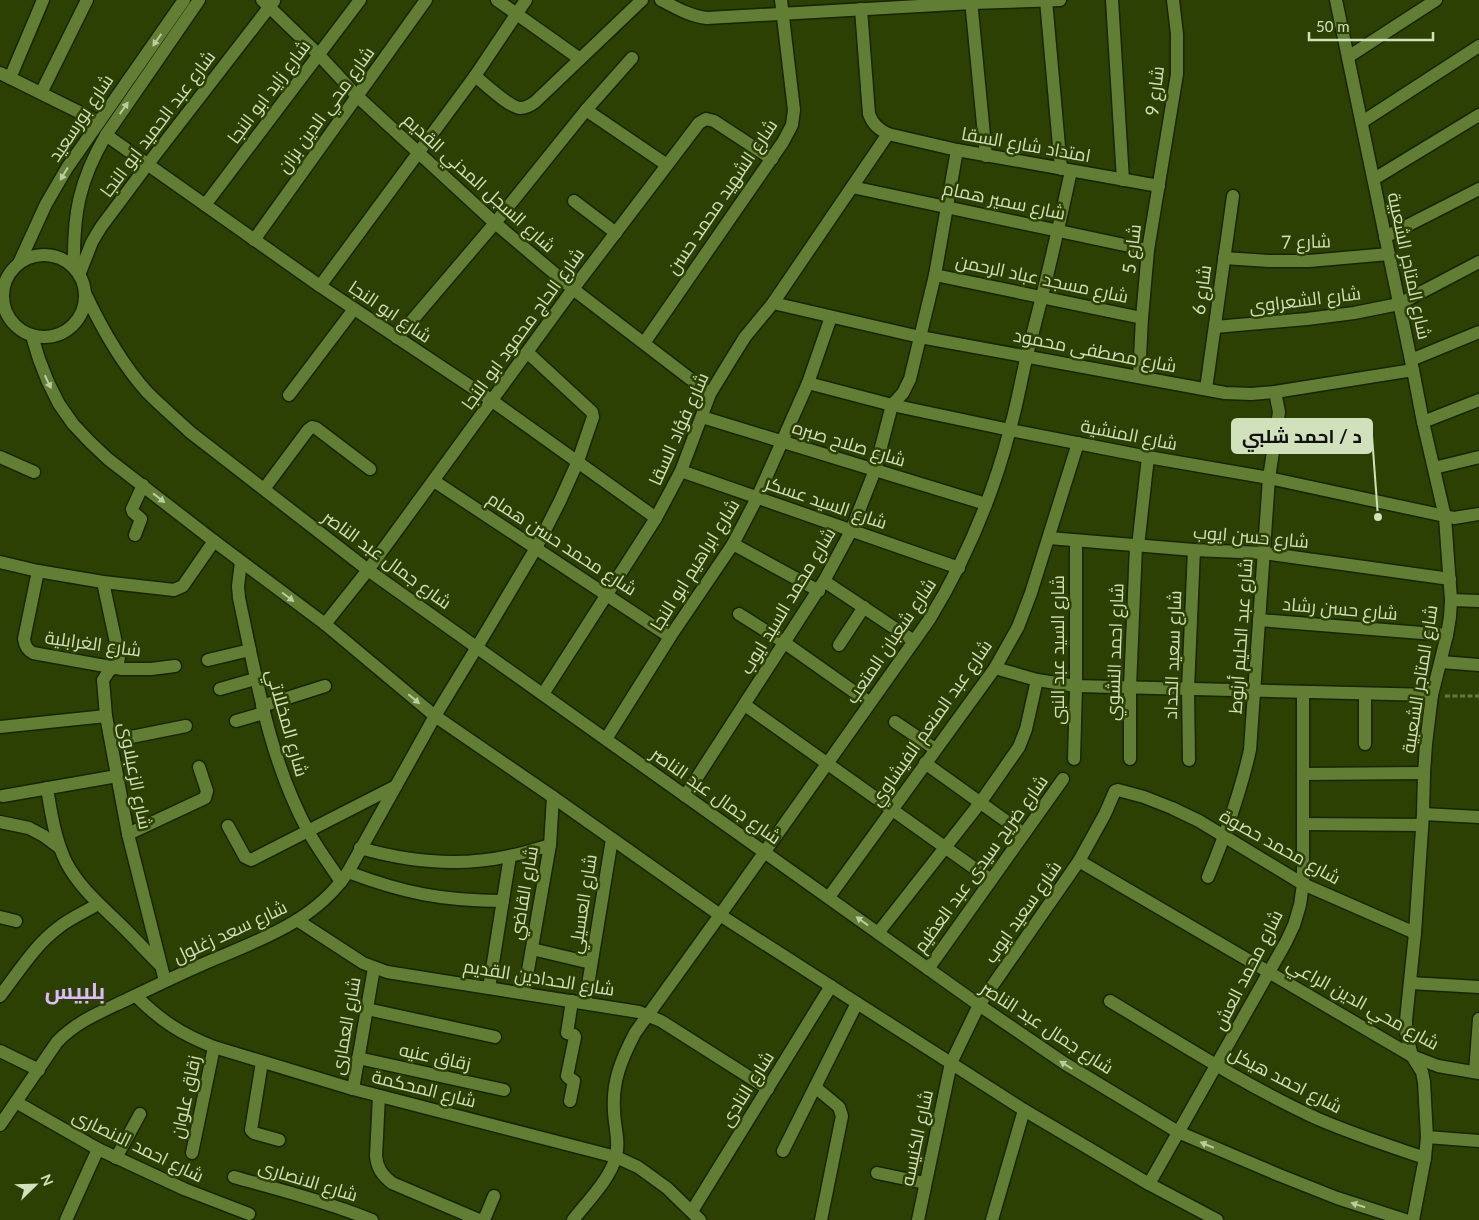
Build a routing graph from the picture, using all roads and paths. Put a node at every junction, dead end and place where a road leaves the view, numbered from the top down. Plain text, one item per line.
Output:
1 (43, 0) edge
2 (184, 0) edge
3 (199, 0) edge
4 (360, 0) edge
5 (426, 0) edge
6 (497, 0) edge
7 (526, 0) edge
8 (642, 0) edge
9 (661, 0) edge
10 (782, 0) edge
11 (1046, 0) edge
12 (1060, 0) edge
13 (1112, 0) edge
14 (1173, 0) edge
15 (1336, 0) edge
16 (1436, 0) edge
17 (971, 1) edge
18 (83, 2) edge
19 (269, 2) edge
20 (861, 10) junction
21 (516, 14) junction
22 (783, 14) junction
23 (1479, 46) edge
24 (319, 55) junction
25 (1348, 57) junction
26 (632, 58) dead end
27 (580, 59) junction
28 (5, 75) edge
29 (475, 76) junction
30 (41, 93) junction
31 (358, 96) junction
32 (586, 110) junction
33 (1479, 115) edge
34 (99, 122) junction
35 (1362, 122) junction
36 (106, 134) junction
37 (888, 134) junction
38 (957, 150) junction
39 (419, 154) junction
40 (986, 156) junction
41 (772, 159) junction
42 (148, 164) junction
43 (667, 165) junction
44 (1066, 170) junction
45 (1374, 179) junction
46 (1123, 180) junction
47 (1159, 186) junction
48 (852, 187) junction
49 (1479, 189) edge
50 (1232, 196) dead end
51 (574, 201) dead end
52 (205, 205) junction
53 (948, 207) junction
54 (495, 223) junction
55 (1058, 230) junction
56 (616, 233) junction
57 (1385, 237) junction
58 (254, 240) junction
59 (1148, 250) junction
60 (1389, 254) junction
61 (1224, 258) junction
62 (1479, 262) edge
63 (19, 263) junction
64 (76, 271) junction
65 (935, 275) junction
66 (320, 286) junction
67 (573, 289) junction
68 (85, 293) junction
69 (1043, 297) junction
70 (1, 298) edge
71 (773, 304) junction
72 (1399, 304) junction
73 (354, 309) junction
74 (831, 317) junction
75 (1142, 318) junction
76 (1215, 327) junction
77 (1479, 332) edge
78 (32, 336) junction
79 (920, 337) junction
80 (397, 338) junction
81 (644, 343) junction
82 (527, 352) junction
83 (1027, 356) junction
84 (1412, 365) junction
85 (1139, 377) junction
86 (808, 383) junction
87 (1206, 390) junction
88 (1275, 392) junction
89 (710, 394) junction
90 (289, 395) dead end
91 (491, 400) junction
92 (1479, 400) edge
93 (892, 405) junction
94 (702, 417) junction
95 (1423, 422) junction
96 (1010, 430) junction
97 (782, 442) junction
98 (1078, 443) junction
99 (0, 457) edge
100 (1479, 457) edge
101 (1148, 458) junction
102 (578, 461) junction
103 (1434, 468) junction
104 (370, 470) dead end
105 (874, 470) junction
106 (34, 472) dead end
107 (681, 472) junction
108 (1269, 478) junction
109 (434, 482) junction
110 (143, 485) junction
111 (264, 489) junction
112 (757, 498) junction
113 (986, 504) junction
114 (1479, 514) edge
115 (1445, 516) junction
116 (656, 518) junction
117 (851, 531) junction
118 (135, 535) dead end
119 (1049, 538) junction
120 (214, 541) junction
121 (1076, 541) junction
122 (733, 544) junction
123 (1137, 546) junction
124 (536, 548) junction
125 (1194, 550) junction
126 (1264, 553) junction
127 (0, 562) edge
128 (242, 562) junction
129 (959, 568) junction
130 (368, 570) junction
131 (38, 571) junction
132 (1450, 579) junction
133 (103, 582) junction
134 (822, 586) junction
135 (607, 595) junction
136 (1451, 600) junction
137 (1479, 601) edge
138 (864, 607) junction
139 (740, 614) dead end
140 (1259, 620) junction
141 (325, 624) junction
142 (1447, 635) junction
143 (670, 637) junction
144 (914, 641) junction
145 (785, 643) junction
146 (840, 645) dead end
147 (477, 647) junction
148 (250, 650) junction
149 (208, 660) dead end
150 (1441, 662) junction
151 (1479, 665) edge
152 (175, 666) dead end
153 (113, 668) junction
154 (995, 668) junction
155 (255, 679) junction
156 (1037, 680) junction
157 (325, 686) dead end
158 (1076, 686) junction
159 (1130, 687) junction
160 (220, 689) dead end
161 (1188, 689) junction
162 (1254, 690) junction
163 (1303, 692) junction
164 (543, 694) junction
165 (1365, 694) junction
166 (1432, 696) junction
167 (1479, 696) edge
168 (870, 703) junction
169 (745, 705) junction
170 (263, 710) junction
171 (106, 716) junction
172 (434, 716) junction
173 (236, 721) dead end
174 (895, 722) dead end
175 (186, 726) dead end
176 (0, 727) edge
177 (606, 739) junction
178 (110, 741) junction
179 (1365, 744) dead end
180 (935, 749) junction
181 (1074, 759) dead end
182 (1130, 759) dead end
183 (1188, 760) dead end
184 (828, 763) junction
185 (925, 763) junction
186 (200, 767) dead end
187 (1424, 773) junction
188 (1303, 774) junction
189 (117, 776) junction
190 (1063, 779) dead end
191 (396, 786) junction
192 (47, 788) junction
193 (1128, 792) joint
194 (3, 796) dead end
195 (686, 796) junction
196 (553, 797) junction
197 (980, 802) junction
198 (892, 809) junction
199 (1479, 817) edge
200 (1423, 819) junction
201 (0, 822) edge
202 (1303, 824) junction
203 (228, 826) dead end
204 (308, 832) junction
205 (128, 834) junction
206 (1024, 834) junction
207 (1224, 837) junction
208 (612, 839) junction
209 (550, 845) junction
210 (945, 847) junction
211 (60, 848) junction
212 (360, 848) junction
213 (765, 852) junction
214 (510, 856) junction
215 (1079, 861) junction
216 (345, 877) junction
217 (1208, 877) dead end
218 (991, 880) junction
219 (1303, 884) junction
220 (829, 897) junction
221 (503, 901) junction
222 (98, 904) junction
223 (720, 915) junction
224 (0, 917) edge
225 (298, 920) junction
226 (16, 921) dead end
227 (878, 933) junction
228 (1415, 933) junction
229 (532, 949) junction
230 (592, 963) junction
231 (160, 966) junction
232 (374, 968) junction
233 (928, 969) junction
234 (1270, 972) junction
235 (165, 981) junction
236 (1410, 983) junction
237 (830, 986) junction
238 (1479, 987) edge
239 (489, 988) junction
240 (524, 993) junction
241 (0, 996) edge
242 (136, 996) junction
243 (579, 1002) junction
244 (1110, 1002) dead end
245 (856, 1003) junction
246 (979, 1005) junction
247 (367, 1009) junction
248 (648, 1014) junction
249 (1479, 1020) edge
250 (496, 1037) dead end
251 (214, 1047) junction
252 (0, 1051) edge
253 (1412, 1056) junction
254 (358, 1058) junction
255 (262, 1062) junction
256 (951, 1063) junction
257 (1217, 1065) junction
258 (39, 1070) junction
259 (1477, 1072) edge
260 (815, 1088) junction
261 (353, 1089) junction
262 (768, 1089) junction
263 (504, 1090) dead end
264 (379, 1096) junction
265 (16, 1102) junction
266 (570, 1102) dead end
267 (1024, 1110) junction
268 (140, 1114) dead end
269 (0, 1125) edge
270 (1178, 1132) junction
271 (1427, 1138) junction
272 (279, 1140) dead end
273 (1479, 1141) edge
274 (98, 1149) junction
275 (784, 1151) dead end
276 (192, 1153) dead end
277 (616, 1157) junction
278 (116, 1158) junction
279 (1425, 1158) junction
280 (877, 1173) dead end
281 (234, 1177) dead end
282 (926, 1183) junction
283 (1149, 1184) junction
284 (494, 1196) dead end
285 (240, 1215) edge
286 (696, 1215) edge
287 (68, 1219) edge
288 (370, 1220) edge
289 (479, 1220) edge
290 (484, 1220) edge
291 (573, 1220) edge
292 (821, 1220) edge
293 (918, 1220) edge
294 (992, 1220) edge
295 (1217, 1220) edge
296 (1405, 1220) edge

1 - 28 street
2 -> 34 street, شارع بورسعيد
36 -> 3 street, شارع بورسعيد
4 - 24 street, شارع زايد ابو النجا
5 - 31 street, شارع محي الدين بزان
6 - 21 street
7 - 21 street
8 - 27 street
9 - 22 street
10 - 22 street, شارع الشهيد محمد حسن
11 - 12 street
11 - 17 street
11 - 44 street, شارع شعبان المتعب
13 - 46 street
14 - 47 street, شارع 9
15 - 25 street, شارع المتاجر الشعبية
16 - 25 street
17 - 20 street
17 - 40 street
18 - 30 street
19 - 24 street, شارع السجل المدني القديم
19 - 42 street, شارع عبد الحميد ابو النجا
20 - 22 street
20 - 37 street
21 - 27 street
21 - 29 street
22 - 41 street, شارع الشهيد محمد حسن
23 - 35 street
24 - 31 street, شارع السجل المدني القديم
24 - 52 street, شارع زايد ابو النجا
25 - 35 street, شارع المتاجر الشعبية
26 - 32 street
27 - 29 street
28 - 30 street
29 - 39 street
30 - 34 street
31 - 39 street, شارع السجل المدني القديم
31 - 58 street, شارع محي الدين بزان
32 - 43 street
32 - 54 street
33 - 45 street
34 -> 63 street, شارع بورسعيد
35 - 45 street, شارع المتاجر الشعبية
36 - 42 street, شارع ابو النجا
36 - 64 street, شارع بورسعيد
37 - 38 street, امتداد شارع السقا
37 - 48 street, شارع فؤاد السقا
38 - 40 street, امتداد شارع السقا
38 - 53 street, شارع محمد السيد ايوب
39 - 54 street, شارع السجل المدني القديم
39 - 66 street
40 - 44 street, امتداد شارع السقا
41 - 43 street, شارع الحاج محمود ابو النجا
41 - 81 street, شارع الشهيد محمد حسن
42 - 52 street, شارع ابو النجا
42 - 64 street, شارع عبد الحميد ابو النجا
43 - 56 street, شارع الحاج محمود ابو النجا
44 - 46 street, امتداد شارع السقا
44 - 55 street, شارع شعبان المتعب
45 - 57 street, شارع المتاجر الشعبية
46 - 47 street, امتداد شارع السقا
47 - 59 street, شارع 5
48 - 53 street, شارع سمير همام
48 - 71 street, شارع فؤاد السقا
49 - 57 street
50 - 61 street, شارع 6
51 - 56 street
52 - 58 street, شارع ابو النجا
53 - 55 street, شارع سمير همام
53 - 65 street, شارع محمد السيد ايوب
54 - 67 street, شارع السجل المدني القديم
54 - 80 street
55 - 59 street, شارع سمير همام
55 - 69 street, شارع شعبان المتعب
56 - 67 street, شارع الحاج محمود ابو النجا
57 - 60 street, شارع المتاجر الشعبية
58 - 66 street, شارع ابو النجا
59 - 75 street, شارع 5
60 - 61 street, شارع 7
60 - 72 street, شارع المتاجر الشعبية
61 - 76 street, شارع 6
62 - 72 street, شارع الشعراوى
63 - 64 street
63 - 70 street
64 - 68 street
65 - 69 street, شارع مسجد عباد الرحمن
65 - 79 street, شارع محمد السيد ايوب
66 - 73 street, شارع ابو النجا
67 - 81 street, شارع السجل المدني القديم
67 - 82 street, شارع الحاج محمود ابو النجا
68 - 78 street
68 - 111 street, شارع جمال عبد الناصر
69 - 75 street, شارع مسجد عباد الرحمن
69 - 83 street, شارع شعبان المتعب
70 - 78 street
71 - 74 street, شارع مصطفى محمود
71 - 89 street, شارع فؤاد السقا
72 - 76 street, شارع الشعراوى
72 - 84 street, شارع المتاجر الشعبية
73 - 80 street, شارع ابو النجا
73 - 90 street
74 - 79 street, شارع مصطفى محمود
74 - 86 street, شارع ابراهيم ابو النجا
75 - 85 street, شارع 5
76 - 87 street, شارع 6
77 - 84 street, شارع مصطفى محمود
78 -> 110 street
79 - 83 street, شارع مصطفى محمود
79 - 93 street, شارع محمد السيد ايوب
80 - 91 street, شارع ابو النجا
81 - 89 street, شارع السجل المدني القديم
82 - 91 street, شارع الحاج محمود ابو النجا
82 - 102 street, شارع سعد زغلول
83 - 85 street, شارع مصطفى محمود
83 - 96 street, شارع شعبان المتعب
84 - 88 street, شارع مصطفى محمود
84 - 95 street, شارع المتاجر الشعبية
85 - 87 street, شارع مصطفى محمود
86 - 93 street, شارع المنشية
86 - 97 street, شارع ابراهيم ابو النجا
87 - 88 street, شارع مصطفى محمود
88 - 108 street, شارع عبد الحليم أرنوط
89 - 94 street, شارع فؤاد السقا
91 - 102 street, شارع ابو النجا
91 - 109 street, شارع الحاج محمود ابو النجا
92 - 95 street
93 - 96 street, شارع المنشية
93 - 105 street, شارع محمد السيد ايوب
94 - 97 street, شارع صلاح صبره
94 - 107 street, شارع فؤاد السقا
95 - 103 street, شارع المتاجر الشعبية
96 - 98 street, شارع المنشية
96 - 113 street, شارع شعبان المتعب
97 - 105 street, شارع صلاح صبره
97 - 112 street, شارع ابراهيم ابو النجا
98 - 101 street, شارع المنشية
98 - 119 street, شارع عبد المنعم الفيشاوي
99 - 106 street
100 - 103 street
101 - 108 street, شارع المنشية
101 - 123 street, شارع احمد النشوي
102 - 116 street, شارع ابو النجا
102 - 124 street, شارع سعد زغلول
103 - 115 street, شارع المتاجر الشعبية
104 - 111 street
105 - 113 street, شارع صلاح صبره
105 - 117 street, شارع محمد السيد ايوب
107 - 112 street, شارع السيد عسكر
107 - 116 street, شارع فؤاد السقا
108 - 115 street, شارع المنشية
108 - 126 street, شارع عبد الحليم أرنوط
109 - 124 street, شارع محمد حسن همام
109 - 130 street, شارع الحاج محمود ابو النجا
110 - 118 street
110 -> 120 street
111 - 130 street, شارع جمال عبد الناصر
112 - 117 street, شارع السيد عسكر
112 - 122 street, شارع ابراهيم ابو النجا
113 - 129 street, شارع شعبان المتعب
114 - 115 street, شارع المنشية
115 - 132 street, شارع المتاجر الشعبية
116 - 135 street, شارع فؤاد السقا
117 - 129 street, شارع السيد عسكر
117 - 134 street, شارع محمد السيد ايوب
119 - 121 street, شارع حسن ايوب
119 - 154 street, شارع عبد المنعم الفيشاوي
120 - 128 street
120 - 133 street
121 - 123 street, شارع حسن ايوب
121 - 158 street, شارع السيد عبد النبى
122 - 134 street
122 - 143 street, شارع ابراهيم ابو النجا
123 - 125 street, شارع حسن ايوب
123 - 159 street, شارع احمد النشوي
124 - 135 street, شارع محمد حسن همام
124 - 147 street, شارع سعد زغلول
125 - 126 street, شارع حسن ايوب
125 - 161 street, شارع سعيد الحداد
126 - 132 street, شارع حسن ايوب
126 - 140 street, شارع عبد الحليم أرنوط
127 - 131 street
128 -> 141 street
128 - 148 street, شارع المخللاتي
129 - 144 street, شارع شعبان المتعب
130 - 141 street, شارع الحاج محمود ابو النجا
130 - 147 street, شارع جمال عبد الناصر
131 - 133 street
131 - 153 street, شارع الغرابلية
132 - 136 street, شارع المتاجر الشعبية
133 - 153 street, شارع الزعبلاوى
134 - 138 street
134 - 145 street, شارع محمد السيد ايوب
135 - 143 street, شارع محمد حسن همام
135 - 164 street, شارع فؤاد السقا
136 - 137 street
136 - 142 street, شارع المتاجر الشعبية
138 - 144 street
138 - 146 street
139 - 145 street
140 - 142 street, شارع حسن رشاد
140 - 162 street, شارع عبد الحليم أرنوط
141 -> 172 street
142 - 150 street, شارع المتاجر الشعبية
143 - 177 street, شارع ابراهيم ابو النجا
144 - 168 street, شارع شعبان المتعب
145 - 168 street
145 - 169 street, شارع محمد السيد ايوب
147 - 164 street, شارع جمال عبد الناصر
147 - 172 street, شارع سعد زغلول
148 - 149 street
148 - 155 street, شارع المخللاتي
150 - 151 street
150 - 166 street, شارع المتاجر الشعبية
152 - 153 street, شارع الغرابلية
153 - 171 street, شارع الزعبلاوى
154 - 156 street
154 - 180 street, شارع عبد المنعم الفيشاوي
155 - 160 street
155 - 170 street, شارع المخللاتي
156 - 158 street
156 - 197 street
157 - 170 street
158 - 159 street
158 - 181 street, شارع السيد عبد النبى
159 - 161 street
159 - 182 street, شارع احمد النشوي
161 - 162 street
161 - 183 street, شارع سعيد الحداد
162 - 163 street
162 - 207 street, شارع عبد الحليم أرنوط
163 - 165 street
163 - 188 street, شارع محمد العش
164 - 177 street, شارع جمال عبد الناصر
165 - 166 street
165 - 179 street
166 - 167 path
166 - 187 street, شارع المتاجر الشعبية
168 - 184 street, شارع شعبان المتعب
169 - 184 street
169 - 195 street, شارع محمد السيد ايوب
170 - 173 street
170 - 204 street, شارع المخللاتي
171 - 176 street
171 - 178 street, شارع الزعبلاوى
172 - 191 street, شارع سعد زغلول
172 - 196 street
174 - 180 street
175 - 178 street
177 - 195 street, شارع جمال عبد الناصر
178 - 189 street, شارع الزعبلاوى
180 - 185 street, شارع عبد المنعم الفيشاوي
184 - 198 street
184 - 213 street, شارع شعبان المتعب
185 - 197 street
185 - 198 street, شارع عبد المنعم الفيشاوي
186 - 205 street
187 - 188 street
187 - 200 street, شارع المتاجر الشعبية
188 - 202 street, شارع محمد العش
189 - 192 street
189 - 205 street, شارع الزعبلاوى
190 - 206 street, شارع ضريح سيدى عبد العظيم
191 - 204 street
191 - 212 street, شارع سعد زغلول
192 - 194 street
192 - 211 street
193 - 207 street, شارع محمد حصوة
193 - 215 street, شارع سعيد ايوب
195 - 213 street, شارع جمال عبد الناصر
196 - 208 street
196 - 209 street, شارع القاضي
197 - 206 street
197 - 210 street
198 - 210 street
198 - 220 street, شارع عبد المنعم الفيشاوي
199 - 200 street
200 - 202 street
200 - 228 street, شارع المتاجر الشعبية
201 - 211 street
202 - 219 street, شارع محمد العش
203 - 204 street
204 - 216 street, شارع المخللاتي
205 - 231 street, شارع الزعبلاوى
206 - 218 street, شارع ضريح سيدى عبد العظيم
207 - 217 street, شارع عبد الحليم أرنوط
207 - 219 street, شارع محمد حصوة
208 - 223 street
208 - 230 street, شارع العسيلي
209 - 214 street
209 - 229 street, شارع القاضي
210 - 218 street
210 - 227 street
211 - 222 street
212 - 214 street
212 - 216 street, شارع سعد زغلول
213 - 220 street, شارع جمال عبد الناصر
213 - 223 street, شارع شعبان المتعب
214 - 221 street
215 - 234 street, شارع محي الدين الراعي
215 - 246 street, شارع سعيد ايوب
216 - 221 street
216 - 225 street, شارع سعد زغلول
218 - 233 street, شارع ضريح سيدى عبد العظيم
219 - 228 street, شارع محمد حصوة
219 - 234 street, شارع محمد العش
227 -> 220 street, شارع جمال عبد الناصر
221 - 239 street
222 - 231 street
222 - 241 street
223 - 237 street
223 - 248 street, شارع شعبان المتعب
224 - 226 street
225 - 232 street, شارع الحدادين القديم
225 - 235 street, شارع سعد زغلول
227 - 233 street, شارع جمال عبد الناصر
228 - 236 street, شارع المتاجر الشعبية
229 - 230 street
229 - 240 street, شارع القاضي
230 - 243 street, شارع العسيلي
231 - 235 street, شارع الزعبلاوى
232 - 239 street, شارع الحدادين القديم
232 - 247 street, شارع العمارى
233 - 246 street, شارع جمال عبد الناصر
234 - 253 street, شارع محي الدين الراعي
234 - 257 street, شارع محمد العش
235 - 242 street, شارع سعد زغلول
236 - 238 street
236 - 253 street, شارع المتاجر الشعبية
237 - 245 street
237 - 262 street, شارع النادى
239 - 240 street, شارع الحدادين القديم
240 - 243 street, شارع الحدادين القديم
242 - 251 street, شارع المحكمة
242 - 258 street, شارع سعد زغلول
243 - 248 street, شارع الحدادين القديم
243 - 266 street, شارع العسيلي
244 - 257 street, شارع احمد هيكل
245 - 256 street
245 - 260 street
246 - 256 street, شارع سعيد ايوب
270 -> 246 street, شارع جمال عبد الناصر
247 - 250 street
247 - 254 street, شارع العمارى
248 - 262 street, شارع الحدادين القديم
248 - 277 street, شارع شعبان المتعب
249 - 259 street
251 - 255 street, شارع المحكمة
251 - 276 street, زقاق علوان
252 - 258 street
253 - 259 street, شارع محي الدين الراعي
253 - 271 street, شارع المتاجر الشعبية
254 - 261 street, شارع العمارى
254 - 263 street, زقاق عنيه
255 - 261 street, شارع المحكمة
255 - 272 street
256 - 267 street
256 - 282 street, شارع الكنيسه
257 - 270 street, شارع محمد العش
257 - 279 street, شارع احمد هيكل
258 - 265 street, شارع سعد زغلول
260 - 275 street
260 - 292 street
261 - 264 street, شارع المحكمة
262 - 286 street, شارع النادى
264 - 277 street, شارع المحكمة
264 - 289 street
265 - 269 street, شارع سعد زغلول
265 - 274 street, شارع احمد الانصارى
267 - 283 street
267 - 294 street
268 - 278 street
270 - 283 street, شارع محمد العش
296 -> 270 street, شارع جمال عبد الناصر
271 - 273 street
271 - 279 street, شارع المتاجر الشعبية
274 - 278 street, شارع احمد الانصارى
274 - 287 street
277 - 286 street, شارع المحكمة
277 - 291 street
278 - 285 street, شارع احمد الانصارى
279 - 296 street, شارع المتاجر الشعبية
280 - 282 street
281 - 288 street, شارع الانصارى
282 - 293 street, شارع الكنيسه
283 - 295 street
284 - 290 street

